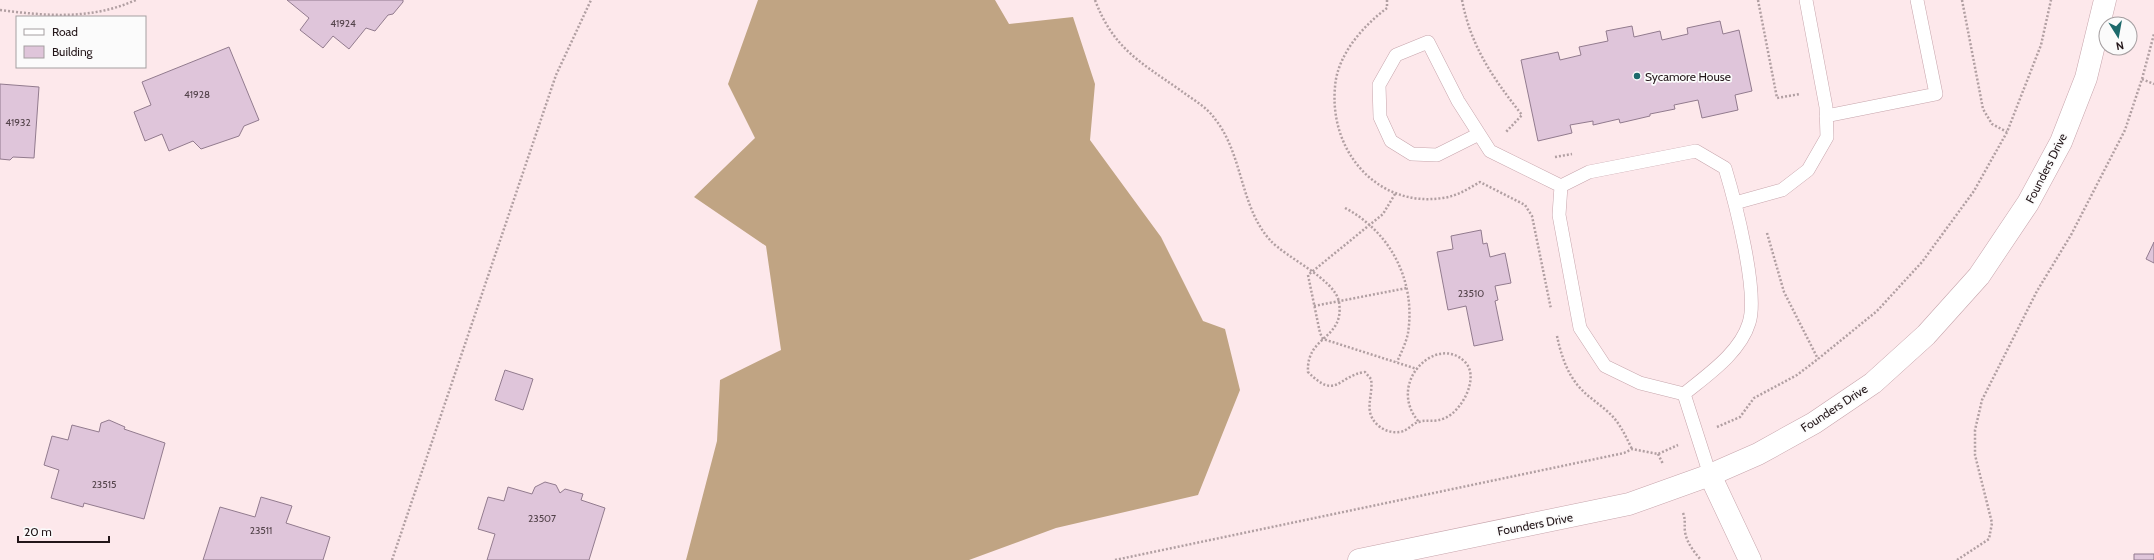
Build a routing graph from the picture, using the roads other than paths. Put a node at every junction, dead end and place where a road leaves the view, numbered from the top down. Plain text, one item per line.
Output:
1 (1806, 0) edge
2 (1918, 0) edge
3 (2105, 0) edge
4 (1826, 116) junction
5 (1478, 134) junction
6 (1561, 186) junction
7 (1735, 203) junction
8 (1684, 394) junction
9 (1710, 475) junction
10 (1359, 560) edge
11 (1750, 560) edge

1 - 4 lane
2 - 4 lane
3 - 9 street, Founders Drive
4 - 7 lane
5 - 5 lane
5 - 6 lane
6 - 7 lane
6 - 8 lane
7 - 8 lane
8 - 9 lane
9 - 10 street, Founders Drive
9 - 11 street

